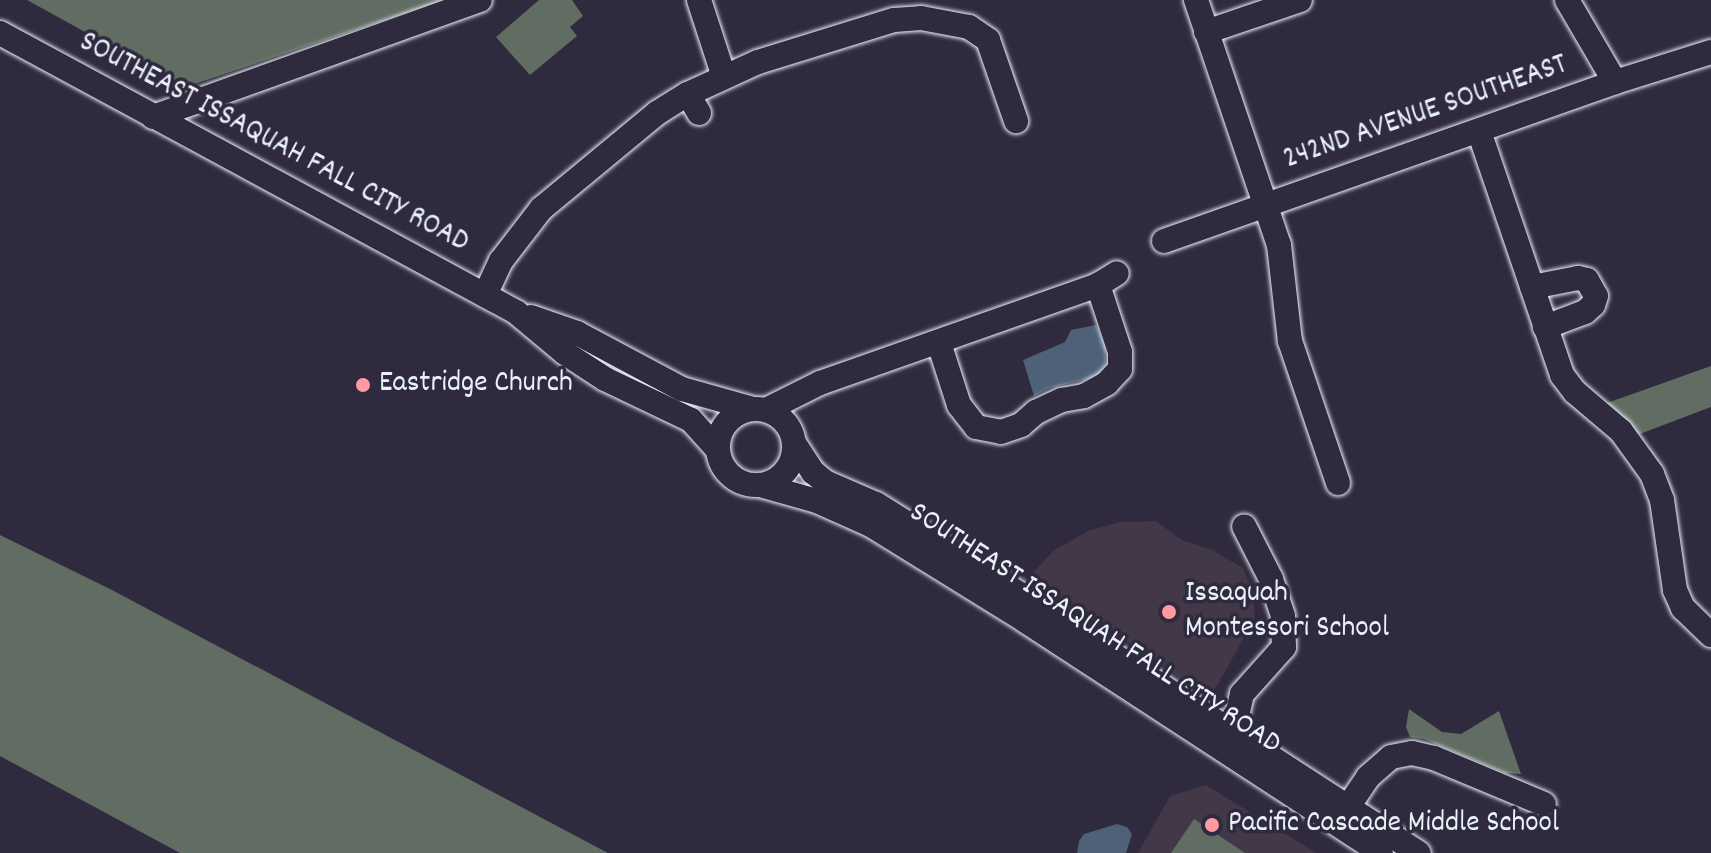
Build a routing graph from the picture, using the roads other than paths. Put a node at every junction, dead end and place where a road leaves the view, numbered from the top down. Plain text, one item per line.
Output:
1 (480, 0) edge
2 (699, 0) edge
3 (1196, 0) edge
4 (1300, 0) edge
5 (1567, 0) edge
6 (1206, 32) junction
7 (0, 33) edge
8 (1711, 52) edge
9 (724, 77) junction
10 (1615, 82) junction
11 (153, 117) junction
12 (1016, 121) dead end
13 (1479, 131) junction
14 (1263, 204) junction
15 (1164, 241) dead end
16 (1532, 287) junction
17 (485, 295) junction
18 (516, 312) junction
19 (1545, 327) junction
20 (939, 343) junction
21 (838, 378) junction
22 (759, 409) junction
23 (794, 440) junction
24 (718, 450) junction
25 (1338, 483) dead end
26 (760, 485) junction
27 (1244, 526) dead end
28 (1711, 635) edge
29 (1233, 733) junction
30 (1544, 804) dead end
31 (1348, 807) junction
32 (1381, 853) edge
33 (1419, 853) edge

1 - 11 street
2 - 9 street
3 - 6 street
4 - 6 street
5 - 10 street
6 - 14 street
7 - 11 street, SOUTHEAST ISSAQUAH FALL CITY ROAD
8 - 10 street, 242ND AVENUE SOUTHEAST
9 - 12 street
9 - 17 street
10 - 13 street, 242ND AVENUE SOUTHEAST
11 - 17 street, SOUTHEAST ISSAQUAH FALL CITY ROAD
13 - 14 street, 242ND AVENUE SOUTHEAST
13 - 16 street
14 - 15 street, 242ND AVENUE SOUTHEAST
14 - 25 street
16 - 19 street
16 - 19 street
17 - 18 street, SOUTHEAST ISSAQUAH FALL CITY ROAD
18 - 22 street, SOUTHEAST ISSAQUAH FALL CITY ROAD
18 - 24 street, SOUTHEAST ISSAQUAH FALL CITY ROAD
19 - 28 street
20 - 20 street
20 - 21 street
21 - 22 street
21 - 23 street
22 - 23 street
22 - 24 street
23 - 26 street
23 - 29 street, SOUTHEAST ISSAQUAH FALL CITY ROAD
24 - 26 street
26 - 32 street, SOUTHEAST ISSAQUAH FALL CITY ROAD
27 - 29 street
29 - 31 street, SOUTHEAST ISSAQUAH FALL CITY ROAD
30 - 31 street
31 - 33 street, SOUTHEAST ISSAQUAH FALL CITY ROAD

